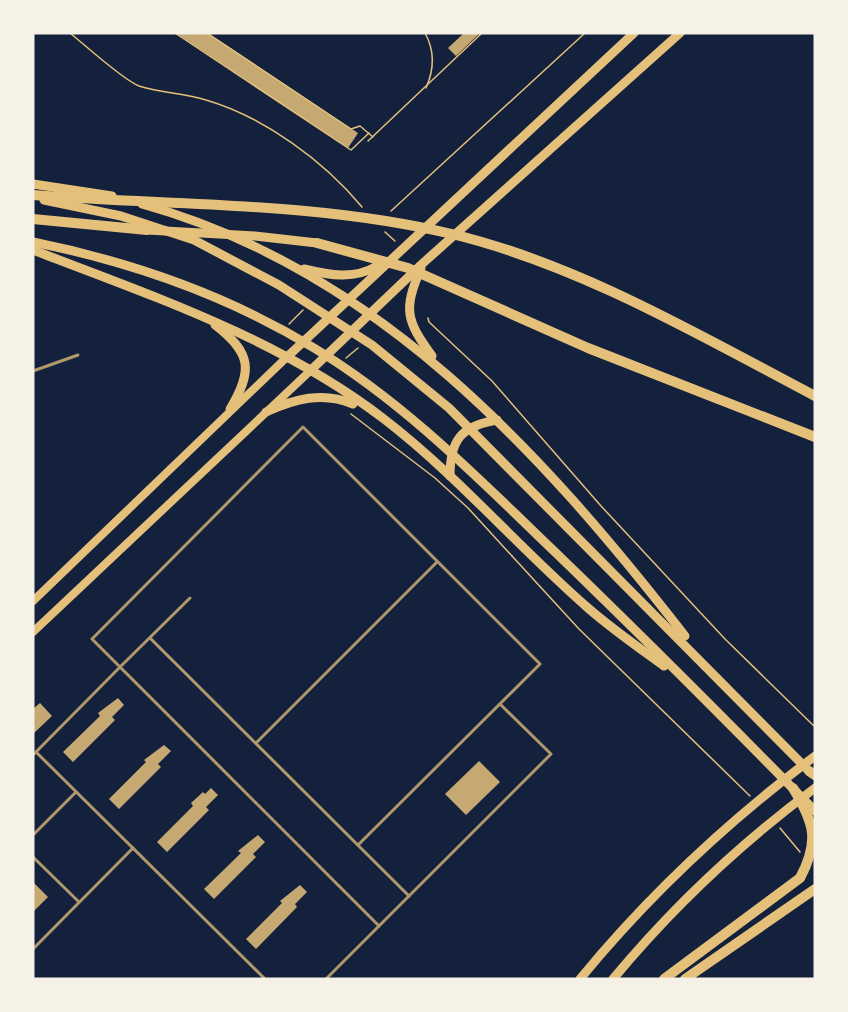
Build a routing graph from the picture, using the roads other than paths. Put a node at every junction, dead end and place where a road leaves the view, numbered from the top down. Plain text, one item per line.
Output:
1 (634, 33) edge
2 (680, 33) edge
3 (33, 184) edge
4 (33, 196) edge
5 (33, 219) edge
6 (147, 230) joint
7 (33, 242) edge
8 (317, 243) joint
9 (403, 248) junction
10 (33, 250) edge
11 (422, 264) junction
12 (292, 266) junction
13 (346, 300) junction
14 (367, 315) junction
15 (204, 316) junction
16 (78, 355) dead end
17 (286, 357) junction
18 (440, 368) junction
19 (33, 371) edge
20 (310, 371) junction
21 (815, 396) edge
22 (230, 409) junction
23 (266, 412) junction
24 (382, 417) junction
25 (497, 420) junction
26 (815, 437) edge
27 (450, 476) junction
28 (437, 561) junction
29 (190, 598) dead end
30 (33, 601) edge
31 (33, 632) edge
32 (150, 638) junction
33 (120, 668) junction
34 (710, 669) junction
35 (692, 687) junction
36 (500, 704) junction
37 (256, 743) junction
38 (35, 753) edge
39 (815, 756) edge
40 (813, 774) edge
41 (793, 788) junction
42 (815, 789) edge
43 (76, 792) junction
44 (815, 811) edge
45 (33, 835) edge
46 (814, 844) edge
47 (358, 845) junction
48 (133, 848) junction
49 (33, 857) edge
50 (815, 889) edge
51 (409, 896) junction
52 (79, 903) junction
53 (379, 926) junction
54 (33, 949) edge
55 (265, 979) edge
56 (326, 979) edge
57 (579, 979) edge
58 (613, 979) edge
59 (664, 979) edge
60 (685, 979) edge

1 - 9 main road
2 - 11 main road
3 - 12 main road
4 - 21 highway
4 - 34 main road
5 - 6 highway
6 - 8 main road
7 - 35 main road
8 - 26 highway
9 - 12 main road
9 - 13 main road
10 - 15 main road
11 - 14 main road
11 - 18 main road
12 - 13 main road
13 - 14 main road
13 - 17 main road
14 - 18 main road
14 - 20 main road
15 - 17 main road
15 - 22 main road
16 - 19 lane
17 - 20 main road
17 - 22 main road
18 - 25 main road
20 - 23 main road
20 - 24 main road
22 - 30 main road
23 - 24 main road
23 - 31 main road
24 - 27 main road
25 - 27 main road
25 - 34 main road
27 - 35 main road
28 - 33 lane
28 - 36 lane
28 - 37 lane
29 - 32 lane
32 - 33 lane
32 - 37 lane
33 - 38 lane
33 - 53 lane
34 - 40 main road
35 - 41 main road
36 - 47 lane
36 - 51 lane
37 - 47 lane
38 - 43 lane
39 - 57 main road
41 - 44 main road
41 - 46 highway
42 - 58 main road
43 - 45 lane
43 - 48 lane
46 - 59 highway
47 - 51 lane
48 - 52 lane
48 - 55 lane
49 - 52 lane
50 - 60 highway
51 - 53 lane
52 - 54 lane
53 - 56 lane

